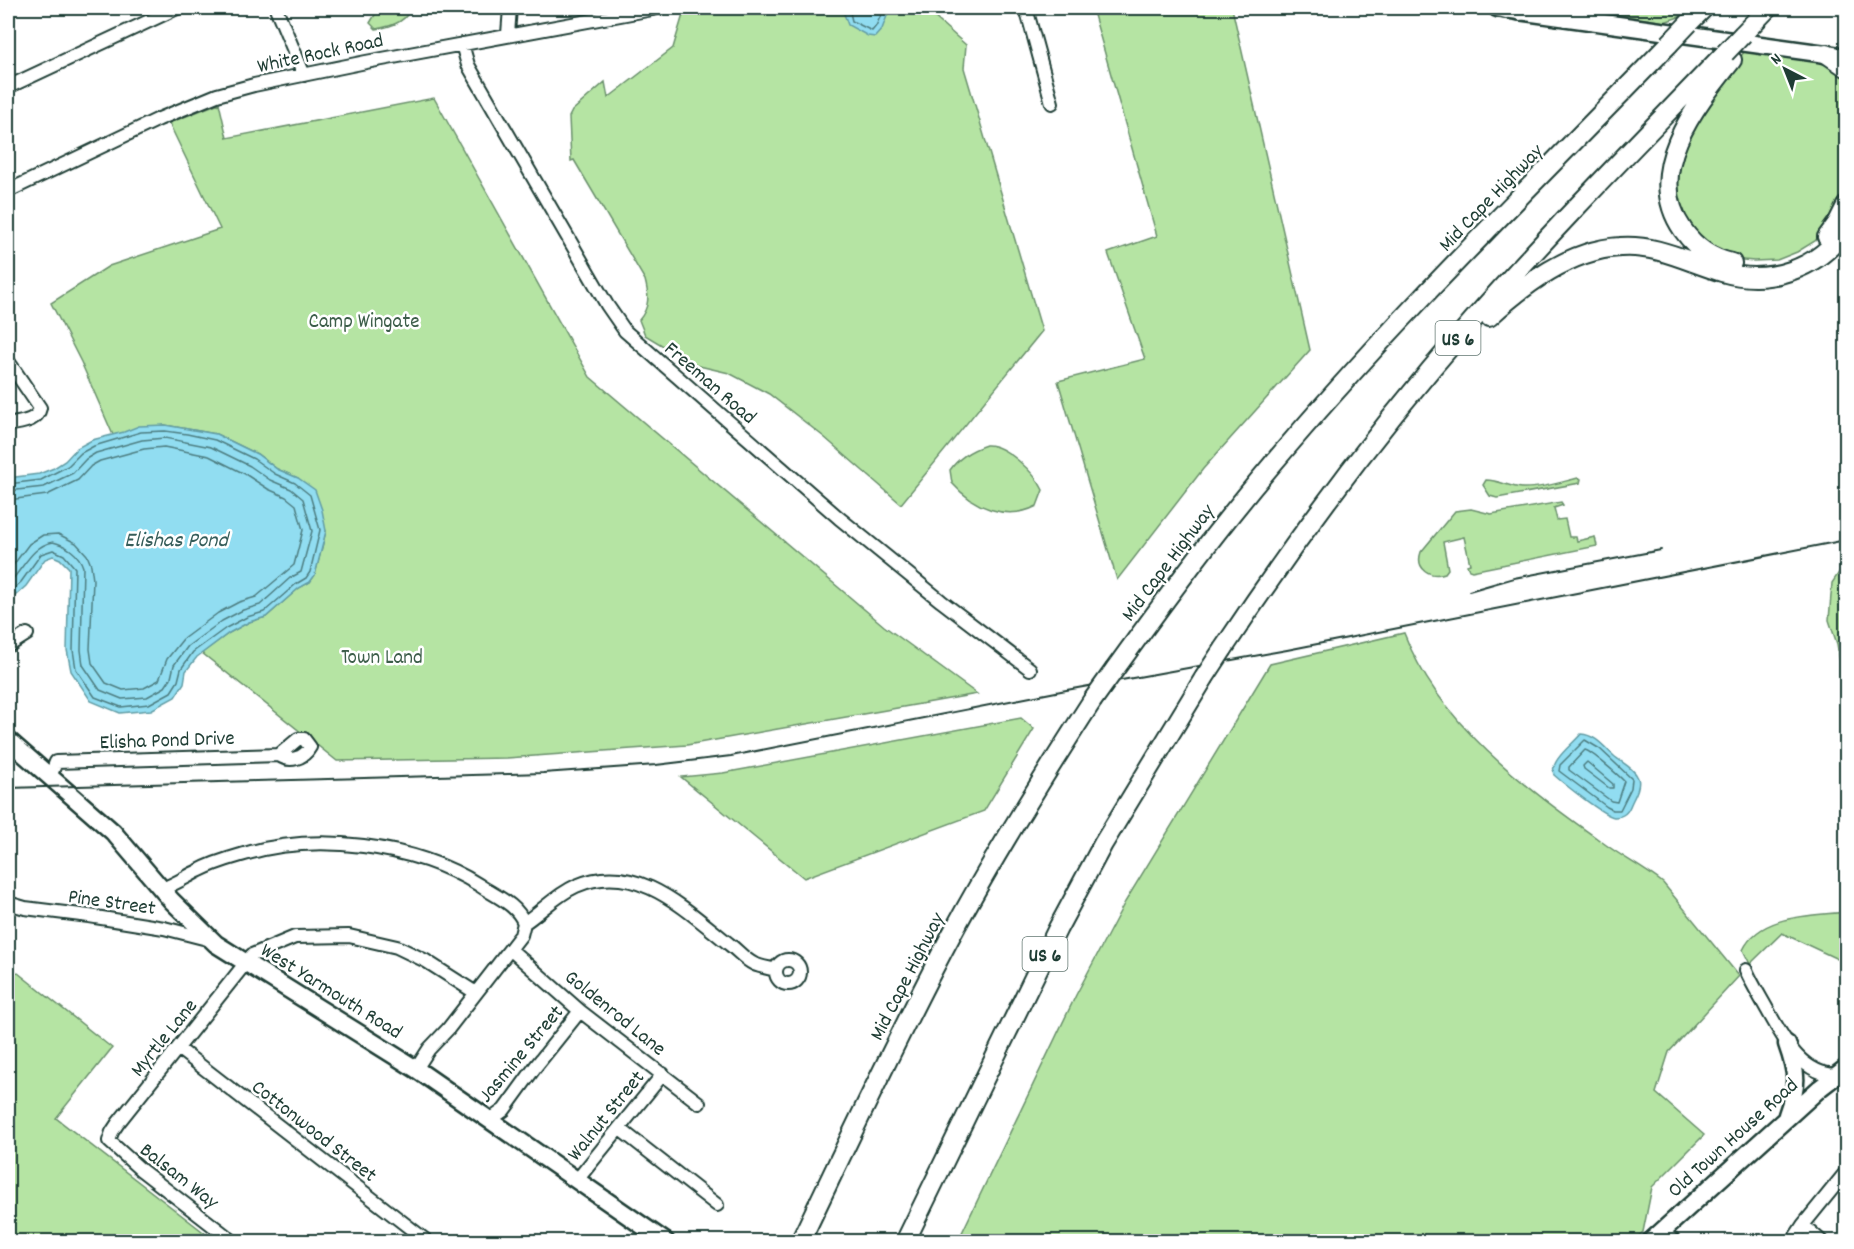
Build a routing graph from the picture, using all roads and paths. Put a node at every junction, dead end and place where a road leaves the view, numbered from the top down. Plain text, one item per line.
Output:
1 (177, 8) edge
2 (276, 8) edge
3 (510, 8) edge
4 (658, 8) edge
5 (1026, 8) edge
6 (1510, 8) edge
7 (1702, 8) edge
8 (1771, 8) edge
9 (1560, 12) edge
10 (1688, 29) junction
11 (508, 34) junction
12 (462, 44) junction
13 (1731, 54) junction
14 (1827, 54) junction
15 (1846, 57) edge
16 (1846, 67) edge
17 (304, 75) junction
18 (8, 87) edge
19 (1052, 103) dead end
20 (8, 191) edge
21 (1846, 206) edge
22 (1846, 228) edge
23 (1442, 357) junction
24 (8, 361) edge
25 (8, 425) edge
26 (27, 634) dead end
27 (8, 646) edge
28 (1030, 669) dead end
29 (8, 740) edge
30 (279, 755) dead end
31 (53, 769) junction
32 (162, 890) junction
33 (8, 903) edge
34 (524, 923) junction
35 (211, 940) junction
36 (511, 950) junction
37 (246, 964) junction
38 (776, 970) dead end
39 (1746, 970) dead end
40 (476, 993) junction
41 (580, 1011) junction
42 (1787, 1044) junction
43 (179, 1049) junction
44 (416, 1069) junction
45 (1843, 1073) edge
46 (663, 1074) junction
47 (699, 1102) dead end
48 (1785, 1119) junction
49 (490, 1120) junction
50 (620, 1129) junction
51 (111, 1135) joint
52 (1846, 1172) edge
53 (577, 1180) junction
54 (717, 1205) dead end
55 (1803, 1225) junction
56 (1662, 1238) edge
57 (234, 1242) edge
58 (428, 1242) edge
59 (666, 1242) edge
60 (800, 1242) edge
61 (905, 1242) edge
62 (1792, 1242) edge
63 (1822, 1242) edge

1 - 18 street
2 - 17 street
3 - 11 street
4 - 11 street, White Rock Road
5 - 19 street
6 - 9 main road
7 - 10 highway, Mid Cape Highway
8 - 13 highway, US 6, bridge
9 - 10 main road
10 - 14 main road
10 - 60 highway, Mid Cape Highway / US 6, bridge
11 - 12 street, White Rock Road
12 - 17 street, White Rock Road
12 - 28 street, Freeman Road
13 - 21 highway
13 - 23 highway, US 6
14 - 15 main road
14 - 16 highway
17 - 20 street, White Rock Road
22 - 23 highway
23 - 61 highway, US 6, bridge
24 - 25 street
26 - 27 street
29 - 31 main road, West Yarmouth Road
30 - 31 street, Elisha Pond Drive
31 - 32 main road, West Yarmouth Road
32 - 34 street
32 - 35 main road, West Yarmouth Road
33 - 35 street, Pine Street
34 - 36 street
34 - 38 street
35 - 37 main road, West Yarmouth Road
36 - 40 street
36 - 41 street, Goldenrod Lane
37 - 40 street, Myrtle Lane
37 - 43 street, Myrtle Lane
37 - 44 main road, West Yarmouth Road
39 - 42 street
40 - 44 street
41 - 46 street, Goldenrod Lane
41 - 49 street, Jasmine Street
42 - 45 street
42 - 48 main road
43 - 51 street, Myrtle Lane
43 - 58 street, Cottonwood Street
44 - 49 main road, West Yarmouth Road
45 - 48 main road, Old Town House Road
46 - 47 street, Goldenrod Lane
46 - 50 street, Walnut Street
48 - 56 main road, Old Town House Road
49 - 53 main road, West Yarmouth Road
50 - 53 street, Walnut Street
50 - 54 street
51 - 57 street, Balsam Way
52 - 55 street
53 - 59 main road, West Yarmouth Road
55 - 62 street
55 - 63 street

